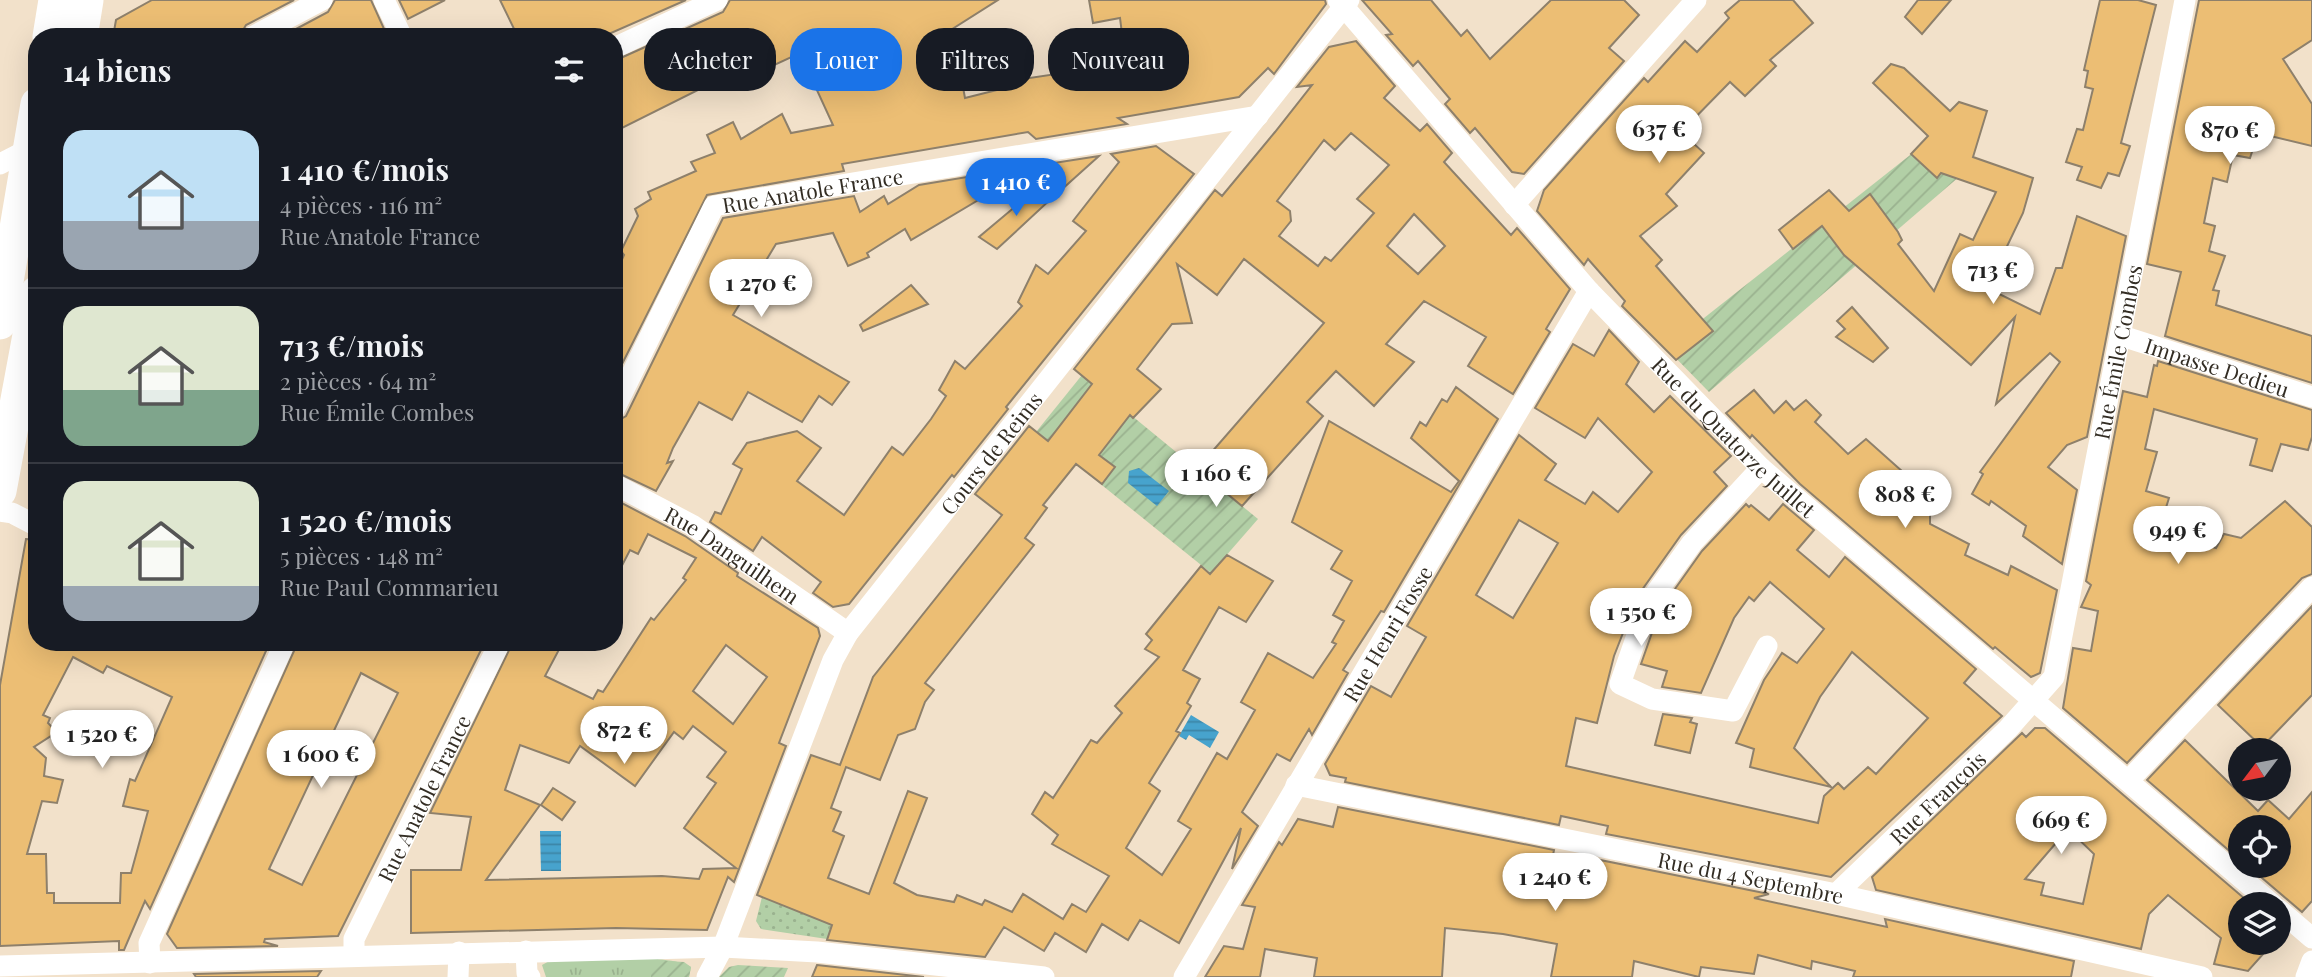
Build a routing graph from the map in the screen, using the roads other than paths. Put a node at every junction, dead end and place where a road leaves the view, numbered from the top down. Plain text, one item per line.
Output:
1 (55, 0) edge
2 (87, 0) edge
3 (322, 0) edge
4 (384, 0) edge
5 (717, 0) edge
6 (1696, 0) edge
7 (2185, 0) edge
8 (1344, 2) edge
9 (50, 28) edge
10 (82, 28) edge
11 (269, 28) edge
12 (398, 28) edge
13 (623, 43) edge
14 (1258, 117) junction
15 (28, 133) edge
16 (22, 153) edge
17 (1514, 205) junction
18 (1589, 291) junction
19 (0, 323) edge
20 (2122, 336) junction
21 (28, 365) edge
22 (623, 392) edge
23 (2312, 397) edge
24 (1761, 468) junction
25 (623, 489) edge
26 (0, 491) edge
27 (0, 511) edge
28 (28, 521) edge
29 (2312, 587) edge
30 (848, 633) junction
31 (1767, 646) dead end
32 (277, 651) edge
33 (496, 651) edge
34 (2036, 700) junction
35 (2129, 780) junction
36 (1296, 785) junction
37 (2258, 892) edge
38 (1836, 894) junction
39 (2291, 920) edge
40 (2312, 938) edge
41 (723, 947) junction
42 (526, 951) junction
43 (459, 952) junction
44 (354, 955) junction
45 (2312, 961) edge
46 (150, 963) junction
47 (0, 966) edge
48 (1011, 975) edge
49 (458, 977) edge
50 (530, 977) edge
51 (707, 977) edge
52 (1044, 977) edge
53 (1184, 977) edge
54 (2202, 977) edge
55 (2306, 977) edge

1 - 9 main road
2 - 10 main road
3 - 11 street
4 - 12 street
5 - 13 street
6 - 17 street
7 - 20 street, Rue Émile Combes
8 - 14 street, Cours de Reims
8 - 17 street, Rue du Quatorze Juillet
14 - 22 street, Rue Anatole France
14 - 30 street, Cours de Reims
15 - 16 main road
16 - 19 main road
17 - 18 street, Rue du Quatorze Juillet
18 - 24 street, Rue du Quatorze Juillet
18 - 36 street, Rue Henri Fosse
20 - 23 street, Impasse Dedieu
20 - 34 street, Rue Émile Combes
21 - 26 main road
24 - 31 street
24 - 34 street, Rue du Quatorze Juillet
25 - 30 street, Rue Danguilhem
27 - 28 street
29 - 35 street
30 - 41 street, Cours de Reims
32 - 46 street
33 - 44 street, Rue Anatole France
34 - 35 street, Rue du Quatorze Juillet
34 - 38 street, Rue François
35 - 37 street, Rue du Quatorze Juillet
36 - 38 street, Rue du 4 Septembre
36 - 53 street, Rue Henri Fosse
38 - 54 street, Rue du 4 Septembre
39 - 40 street
41 - 42 street
41 - 48 street
41 - 51 street, Cours de Reims
42 - 43 street
42 - 50 street
43 - 44 street
43 - 49 street
44 - 46 street
45 - 55 street
46 - 47 street
48 - 52 street

